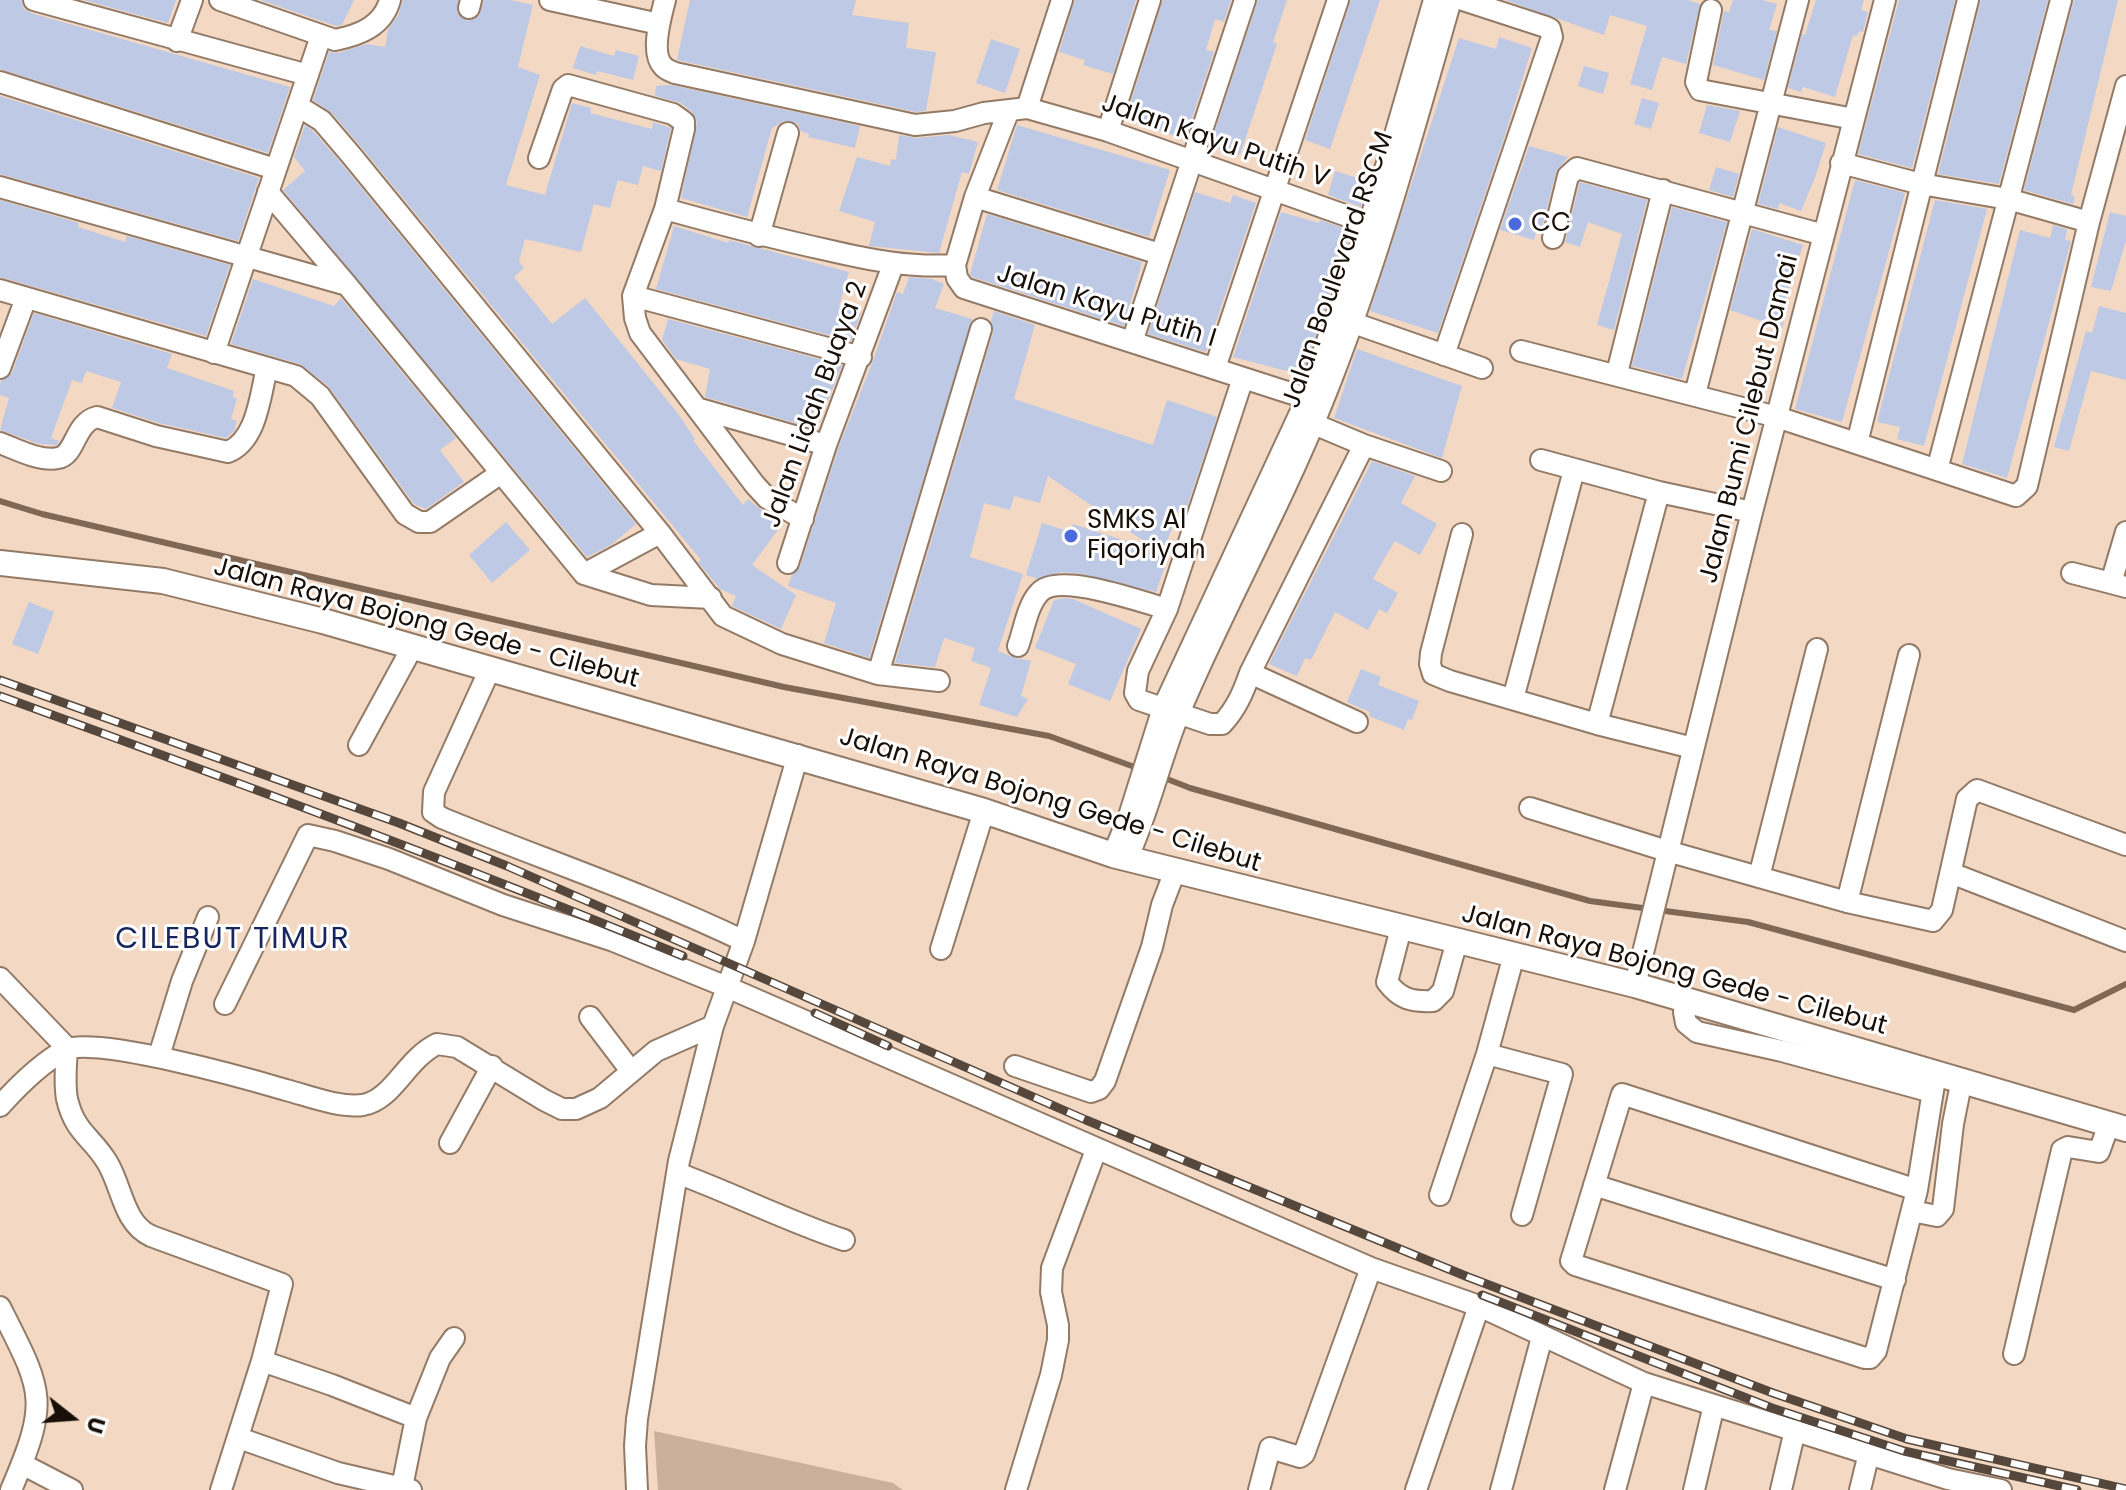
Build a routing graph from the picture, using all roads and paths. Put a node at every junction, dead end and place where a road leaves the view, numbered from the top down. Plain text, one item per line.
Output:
1 (34, 0) edge
2 (192, 0) edge
3 (220, 0) edge
4 (390, 0) edge
5 (550, 0) edge
6 (665, 0) edge
7 (1062, 0) edge
8 (1150, 0) edge
9 (1245, 0) edge
10 (1338, 0) edge
11 (1434, 0) edge
12 (1451, 0) edge
13 (1463, 0) edge
14 (1798, 0) edge
15 (1885, 0) edge
16 (1968, 0) edge
17 (2061, 0) edge
18 (1711, 10) dead end
19 (659, 24) junction
20 (321, 36) junction
21 (177, 41) junction
22 (308, 75) junction
23 (0, 82) edge
24 (2126, 86) edge
25 (1770, 102) junction
26 (298, 106) junction
27 (1018, 109) junction
28 (1854, 119) junction
29 (1108, 131) junction
30 (788, 133) dead end
31 (539, 158) dead end
32 (1191, 162) junction
33 (1841, 163) junction
34 (275, 169) junction
35 (1921, 184) junction
36 (0, 187) edge
37 (1274, 190) junction
38 (1663, 190) junction
39 (268, 192) junction
40 (975, 197) junction
41 (2008, 199) junction
42 (665, 209) junction
43 (1742, 212) junction
44 (2089, 222) junction
45 (1377, 227) junction
46 (1824, 235) junction
47 (759, 236) junction
48 (1553, 238) dead end
49 (1160, 254) junction
50 (247, 256) junction
51 (893, 265) junction
52 (955, 265) junction
53 (347, 285) junction
54 (0, 290) edge
55 (633, 296) junction
56 (26, 298) junction
57 (1345, 320) junction
58 (981, 329) dead end
59 (1132, 342) junction
60 (1521, 351) dead end
61 (214, 353) junction
62 (1444, 355) junction
63 (861, 357) junction
64 (0, 368) edge
65 (267, 368) junction
66 (1215, 368) junction
67 (1482, 368) dead end
68 (1617, 373) junction
69 (1243, 378) junction
70 (1695, 394) junction
71 (1314, 401) junction
72 (700, 409) junction
73 (1777, 417) junction
74 (1306, 421) junction
75 (0, 443) edge
76 (1857, 443) junction
77 (826, 445) junction
78 (1364, 445) junction
79 (1541, 460) dead end
80 (1574, 470) junction
81 (1937, 470) junction
82 (1441, 471) dead end
83 (501, 473) junction
84 (1659, 492) junction
85 (1752, 512) junction
86 (803, 519) junction
87 (2126, 532) edge
88 (660, 533) junction
89 (1462, 534) dead end
90 (0, 563) edge
91 (788, 563) dead end
92 (2072, 573) dead end
93 (584, 574) junction
94 (2119, 585) edge
95 (711, 598) junction
96 (1167, 609) junction
97 (413, 646) junction
98 (1018, 646) dead end
99 (1817, 649) dead end
100 (1909, 655) dead end
101 (490, 669) junction
102 (1250, 673) junction
103 (878, 674) junction
104 (939, 681) dead end
105 (1513, 699) junction
106 (1171, 711) junction
107 (1357, 722) dead end
108 (1597, 724) junction
109 (359, 745) dead end
110 (1693, 748) junction
111 (798, 755) junction
112 (1530, 808) dead end
113 (984, 811) junction
114 (2126, 845) edge
115 (1667, 851) junction
116 (1120, 857) junction
117 (1175, 871) junction
118 (1951, 873) junction
119 (1759, 877) junction
120 (1847, 902) junction
121 (208, 917) dead end
122 (1401, 928) junction
123 (744, 941) junction
124 (1457, 941) junction
125 (2126, 941) edge
126 (941, 949) dead end
127 (1514, 955) junction
128 (0, 978) edge
129 (1635, 985) junction
130 (727, 987) junction
131 (225, 1004) dead end
132 (590, 1017) dead end
133 (713, 1026) junction
134 (67, 1048) junction
135 (1487, 1054) junction
136 (159, 1056) junction
137 (492, 1066) junction
138 (1015, 1066) dead end
139 (631, 1071) junction
140 (1962, 1079) junction
141 (1934, 1082) junction
142 (0, 1106) edge
143 (2117, 1126) edge
144 (450, 1143) dead end
145 (1096, 1150) junction
146 (677, 1173) junction
147 (1594, 1185) junction
148 (1917, 1190) junction
149 (1440, 1195) dead end
150 (1912, 1211) junction
151 (1522, 1215) dead end
152 (844, 1240) dead end
153 (1371, 1268) junction
154 (1895, 1280) junction
155 (1479, 1306) junction
156 (0, 1307) edge
157 (1542, 1337) junction
158 (454, 1338) dead end
159 (2014, 1354) dead end
160 (262, 1361) junction
161 (1644, 1383) junction
162 (1714, 1405) junction
163 (416, 1418) junction
164 (1795, 1430) junction
165 (239, 1438) junction
166 (1869, 1453) junction
167 (22, 1464) junction
168 (1947, 1484) edge
169 (406, 1489) edge
170 (11, 1490) edge
171 (72, 1490) edge
172 (221, 1490) edge
173 (637, 1490) edge
174 (1016, 1490) edge
175 (1259, 1490) edge
176 (1416, 1490) edge
177 (1501, 1490) edge
178 (1615, 1490) edge
179 (1694, 1490) edge
180 (1781, 1490) edge
181 (1860, 1490) edge
182 (2001, 1490) edge

1 - 21 street
2 - 21 street
3 - 20 street
4 - 20 street
5 - 19 street
6 - 19 street
7 - 27 street
8 - 29 street
9 - 32 street
10 - 37 street
11 - 45 street, Jalan Boulevard RSCM
12 - 45 street, Jalan Boulevard RSCM
13 - 62 street
14 - 25 street
15 - 28 street, Jalan Bumi Cilebut Damai
16 - 35 street
17 - 41 street
18 - 25 street
19 - 27 street
20 - 22 street
21 - 22 street
22 - 26 street
23 - 34 street
24 - 44 street
25 - 28 street
25 - 43 street
26 - 34 street
26 - 88 street
27 - 29 street, Jalan Kayu Putih V
27 - 40 street
28 - 33 street, Jalan Bumi Cilebut Damai
29 - 32 street, Jalan Kayu Putih V
30 - 47 street
31 - 42 street
32 - 37 street, Jalan Kayu Putih V
32 - 49 street
33 - 35 street
33 - 46 street, Jalan Bumi Cilebut Damai
34 - 39 street
35 - 41 street
35 - 76 street
36 - 50 street
37 - 45 street, Jalan Kayu Putih V
37 - 66 street
38 - 43 street
38 - 48 street
38 - 68 street
39 - 50 street
39 - 53 street
40 - 49 street
40 - 52 street
41 - 44 street
41 - 81 street
42 - 47 street
42 - 55 street
43 - 46 street
43 - 70 street
44 - 81 street
45 - 57 street, Jalan Boulevard RSCM
46 - 73 street, Jalan Bumi Cilebut Damai
47 - 51 street
49 - 59 street
50 - 53 street
50 - 61 street
51 - 52 street
51 - 63 street, Jalan Lidah Buaya 2
52 - 59 street, Jalan Kayu Putih I
53 - 83 street
54 - 56 street
55 - 63 street
55 - 72 street
56 - 61 street
56 - 64 street
57 - 62 street
57 - 71 street, Jalan Boulevard RSCM
58 - 103 street
59 - 66 street, Jalan Kayu Putih I
60 - 68 street
61 - 65 street
62 - 67 street
63 - 77 street, Jalan Lidah Buaya 2
65 - 75 street
65 - 83 street
66 - 69 street, Jalan Kayu Putih I
68 - 70 street
69 - 71 street, Jalan Kayu Putih I
69 - 96 street
70 - 73 street
71 - 74 street, Jalan Boulevard RSCM
72 - 77 street
72 - 86 street
73 - 76 street
73 - 85 street, Jalan Bumi Cilebut Damai
74 - 78 street
74 - 106 street, Jalan Boulevard RSCM
76 - 81 street
77 - 86 street, Jalan Lidah Buaya 2
78 - 82 street
78 - 102 street
79 - 80 street
80 - 84 street
80 - 105 street
83 - 93 street
84 - 85 street
84 - 108 street
85 - 110 street, Jalan Bumi Cilebut Damai
86 - 91 street, Jalan Lidah Buaya 2
87 - 94 street
88 - 93 street
88 - 95 street
89 - 105 street
90 - 97 main road, Jalan Raya Bojong Gede - Cilebut
92 - 94 street
93 - 95 street
95 - 103 street
96 - 98 street
96 - 106 street
97 - 101 main road, Jalan Raya Bojong Gede - Cilebut
97 - 109 street
99 - 119 street
100 - 120 street
101 - 111 main road, Jalan Raya Bojong Gede - Cilebut
101 - 123 street
102 - 106 street
102 - 107 street
103 - 104 street
105 - 108 street
106 - 116 street, Jalan Boulevard RSCM
108 - 110 street
110 - 115 street, Jalan Bumi Cilebut Damai
111 - 113 main road, Jalan Raya Bojong Gede - Cilebut
111 - 123 street
112 - 115 street
113 - 116 main road, Jalan Raya Bojong Gede - Cilebut
113 - 126 street
114 - 118 street
115 - 119 street
115 - 129 street, Jalan Bumi Cilebut Damai
116 - 117 main road, Jalan Raya Bojong Gede - Cilebut
117 - 122 main road, Jalan Raya Bojong Gede - Cilebut
117 - 138 street
118 - 120 street
118 - 125 street
119 - 120 street
121 - 136 street
122 - 124 main road, Jalan Raya Bojong Gede - Cilebut
122 - 124 street
123 - 130 street
124 - 127 main road, Jalan Raya Bojong Gede - Cilebut
127 - 129 main road, Jalan Raya Bojong Gede - Cilebut
127 - 135 street
128 - 134 street
129 - 141 main road, Jalan Raya Bojong Gede - Cilebut
130 - 131 street
130 - 133 street
130 - 145 street
132 - 139 street
133 - 139 street
133 - 146 street
134 - 136 street
134 - 142 street
134 - 160 street
135 - 149 street
135 - 151 street
136 - 137 street
137 - 139 street
137 - 144 street
140 - 141 main road, Jalan Raya Bojong Gede - Cilebut
140 - 143 main road, Jalan Raya Bojong Gede - Cilebut
140 - 150 street
141 - 148 street
143 - 159 street
145 - 153 street
145 - 174 street
146 - 152 street
146 - 173 street
147 - 148 street
147 - 154 street
147 - 154 street
148 - 150 street
150 - 154 street
153 - 155 street
153 - 175 street
155 - 157 street
155 - 176 street
156 - 167 street
157 - 161 street
157 - 177 street
158 - 163 street
160 - 163 street
160 - 165 street
161 - 162 street
161 - 178 street
162 - 164 street
162 - 179 street
163 - 169 street
164 - 166 street
164 - 180 street
165 - 169 street
165 - 172 street
166 - 168 street
166 - 181 street
167 - 170 street
167 - 171 street
168 - 182 street

